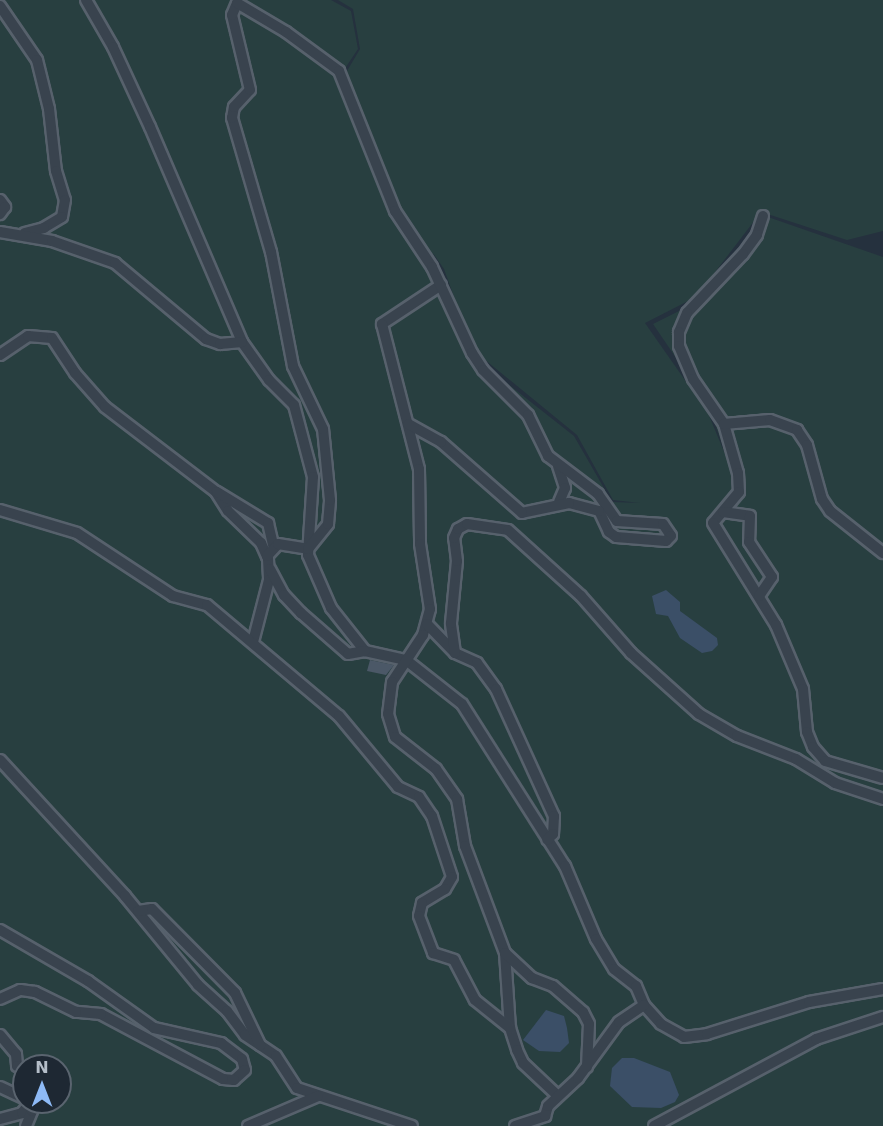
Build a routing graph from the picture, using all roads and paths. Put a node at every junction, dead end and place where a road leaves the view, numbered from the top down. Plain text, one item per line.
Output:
1 (86, 0) edge
2 (235, 1) edge
3 (0, 6) edge
4 (0, 200) edge
5 (0, 214) edge
6 (763, 216) dead end
7 (0, 232) edge
8 (22, 234) junction
9 (441, 285) junction
10 (243, 342) junction
11 (0, 356) edge
12 (724, 423) junction
13 (409, 424) junction
14 (557, 466) junction
15 (588, 487) junction
16 (564, 491) junction
17 (216, 492) junction
18 (559, 502) junction
19 (0, 510) edge
20 (723, 512) junction
21 (273, 545) junction
22 (308, 549) junction
23 (883, 552) edge
24 (267, 556) junction
25 (270, 568) junction
26 (759, 596) junction
27 (427, 624) junction
28 (253, 642) junction
29 (365, 651) junction
30 (455, 653) junction
31 (406, 660) junction
32 (0, 760) edge
33 (883, 778) edge
34 (883, 799) edge
35 (547, 840) junction
36 (138, 911) junction
37 (0, 930) edge
38 (505, 952) junction
39 (883, 989) edge
40 (0, 999) edge
41 (644, 1005) junction
42 (883, 1017) edge
43 (510, 1028) junction
44 (0, 1035) edge
45 (260, 1046) junction
46 (16, 1054) edge
47 (587, 1067) junction
48 (318, 1096) junction
49 (558, 1096) junction
50 (18, 1114) edge
51 (0, 1119) edge
52 (547, 1121) edge
53 (248, 1126) edge
54 (412, 1126) edge
55 (515, 1126) edge
56 (654, 1126) edge

1 - 10 lane
2 - 9 lane
2 - 22 lane
3 - 8 lane
4 - 5 lane
6 - 12 lane
7 - 8 lane
8 - 10 lane
9 - 13 lane
9 - 14 lane
10 - 22 lane
11 - 17 lane
12 - 20 lane
12 - 23 lane
13 - 18 lane
13 - 27 lane
14 - 15 lane
14 - 16 lane
15 - 16 lane
15 - 18 lane
16 - 18 lane
17 - 21 lane
17 - 24 lane
19 - 28 lane
20 - 26 lane
20 - 26 lane
21 - 22 lane
21 - 24 lane
22 - 29 lane
24 - 25 lane
25 - 28 lane
25 - 29 lane
26 - 33 lane
27 - 30 lane
27 - 31 lane
28 - 43 lane
29 - 31 lane
30 - 34 lane
30 - 35 lane
31 - 35 lane
31 - 38 lane
32 - 36 lane
35 - 41 lane
36 - 45 lane
36 - 45 lane
37 - 40 lane
38 - 43 lane
38 - 47 lane
39 - 41 lane
41 - 47 lane
42 - 56 lane
43 - 49 lane
44 - 46 lane
45 - 48 lane
47 - 49 lane
48 - 53 lane
48 - 54 lane
49 - 52 lane
50 - 51 lane
52 - 55 lane

